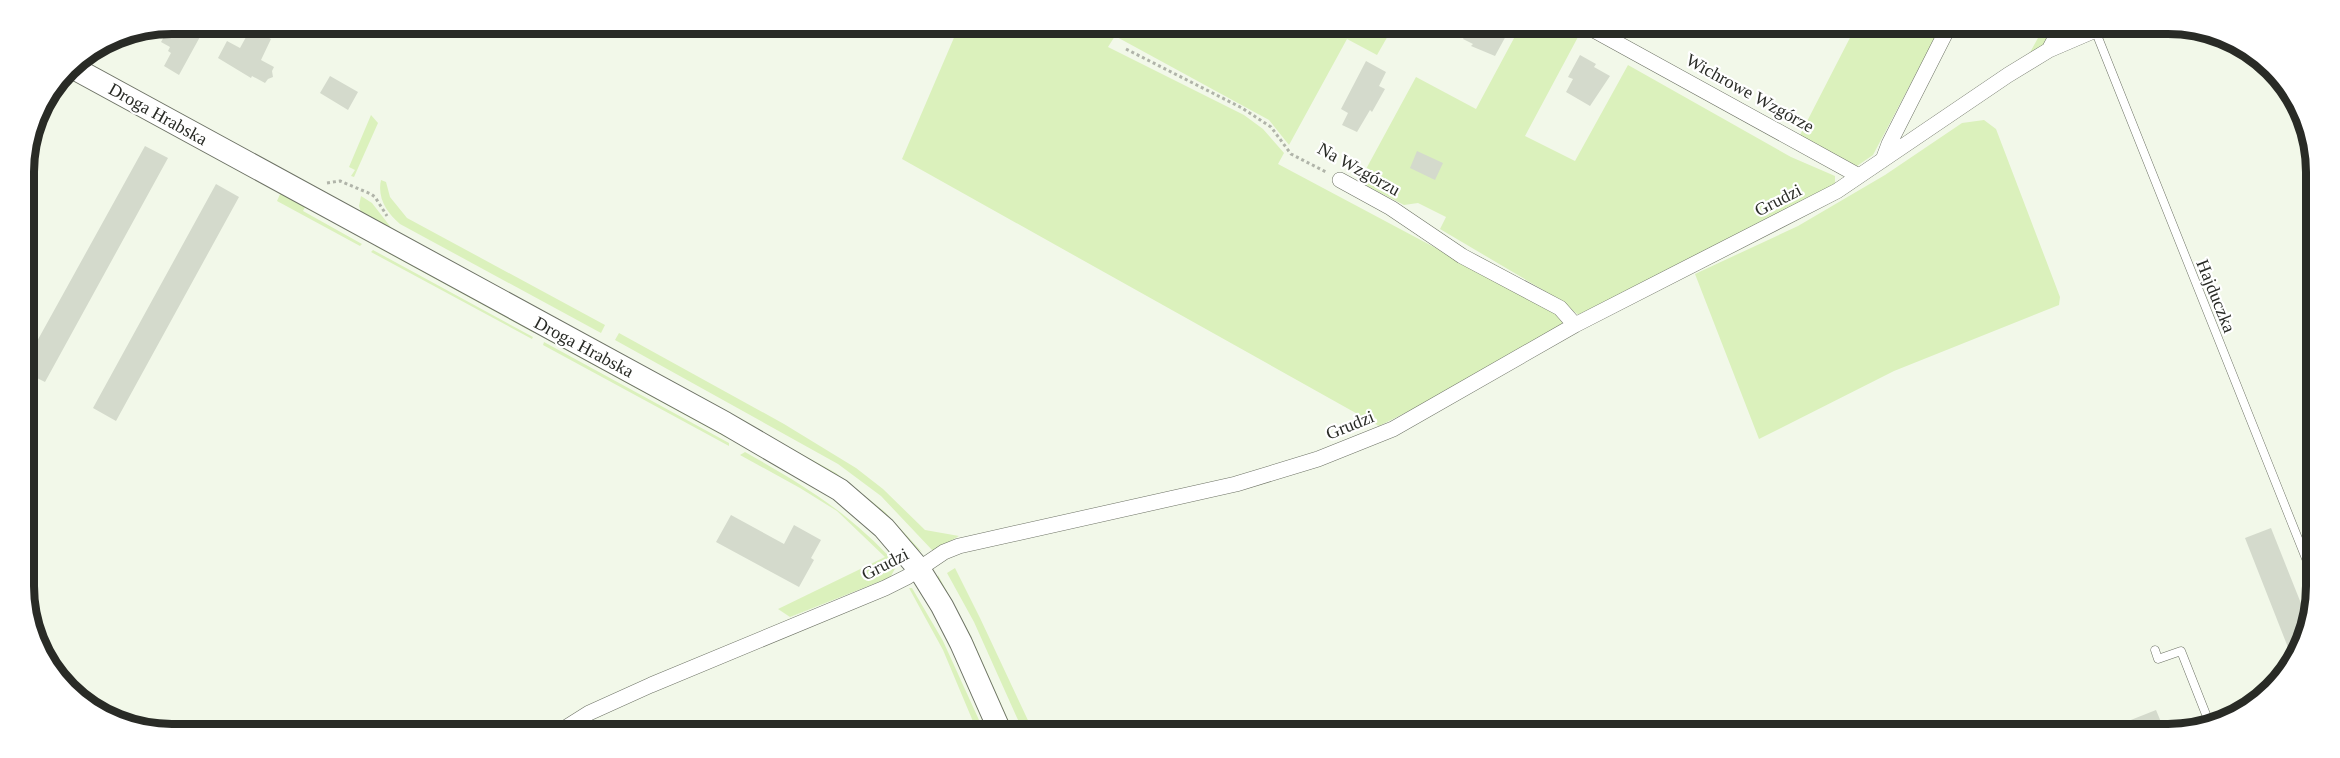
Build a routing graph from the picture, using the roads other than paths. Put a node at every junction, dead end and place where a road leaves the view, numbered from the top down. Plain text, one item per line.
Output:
1 (1601, 34) edge
2 (1945, 34) edge
3 (2057, 34) edge
4 (2085, 34) edge
5 (2098, 34) edge
6 (2049, 50) junction
7 (79, 71) edge
8 (1883, 160) junction
9 (1859, 176) junction
10 (1340, 180) road end
11 (1575, 325) junction
12 (2306, 558) edge
13 (919, 569) junction
14 (2155, 650) dead end
15 (2207, 717) edge
16 (572, 724) edge
17 (997, 724) edge

1 - 9 street, Wichrowe Wzgórze
2 - 8 street
3 - 6 street
4 - 6 street, Grudzi
5 - 12 lane, Hajduczka
6 - 8 street, Grudzi
7 - 13 street, Droga Hrabska
8 - 9 street, Grudzi
9 - 11 street, Grudzi
10 - 11 street, Na Wzgórzu
11 - 13 street, Grudzi
13 - 16 street, Grudzi
13 - 17 street, Droga Hrabska
14 - 15 lane

